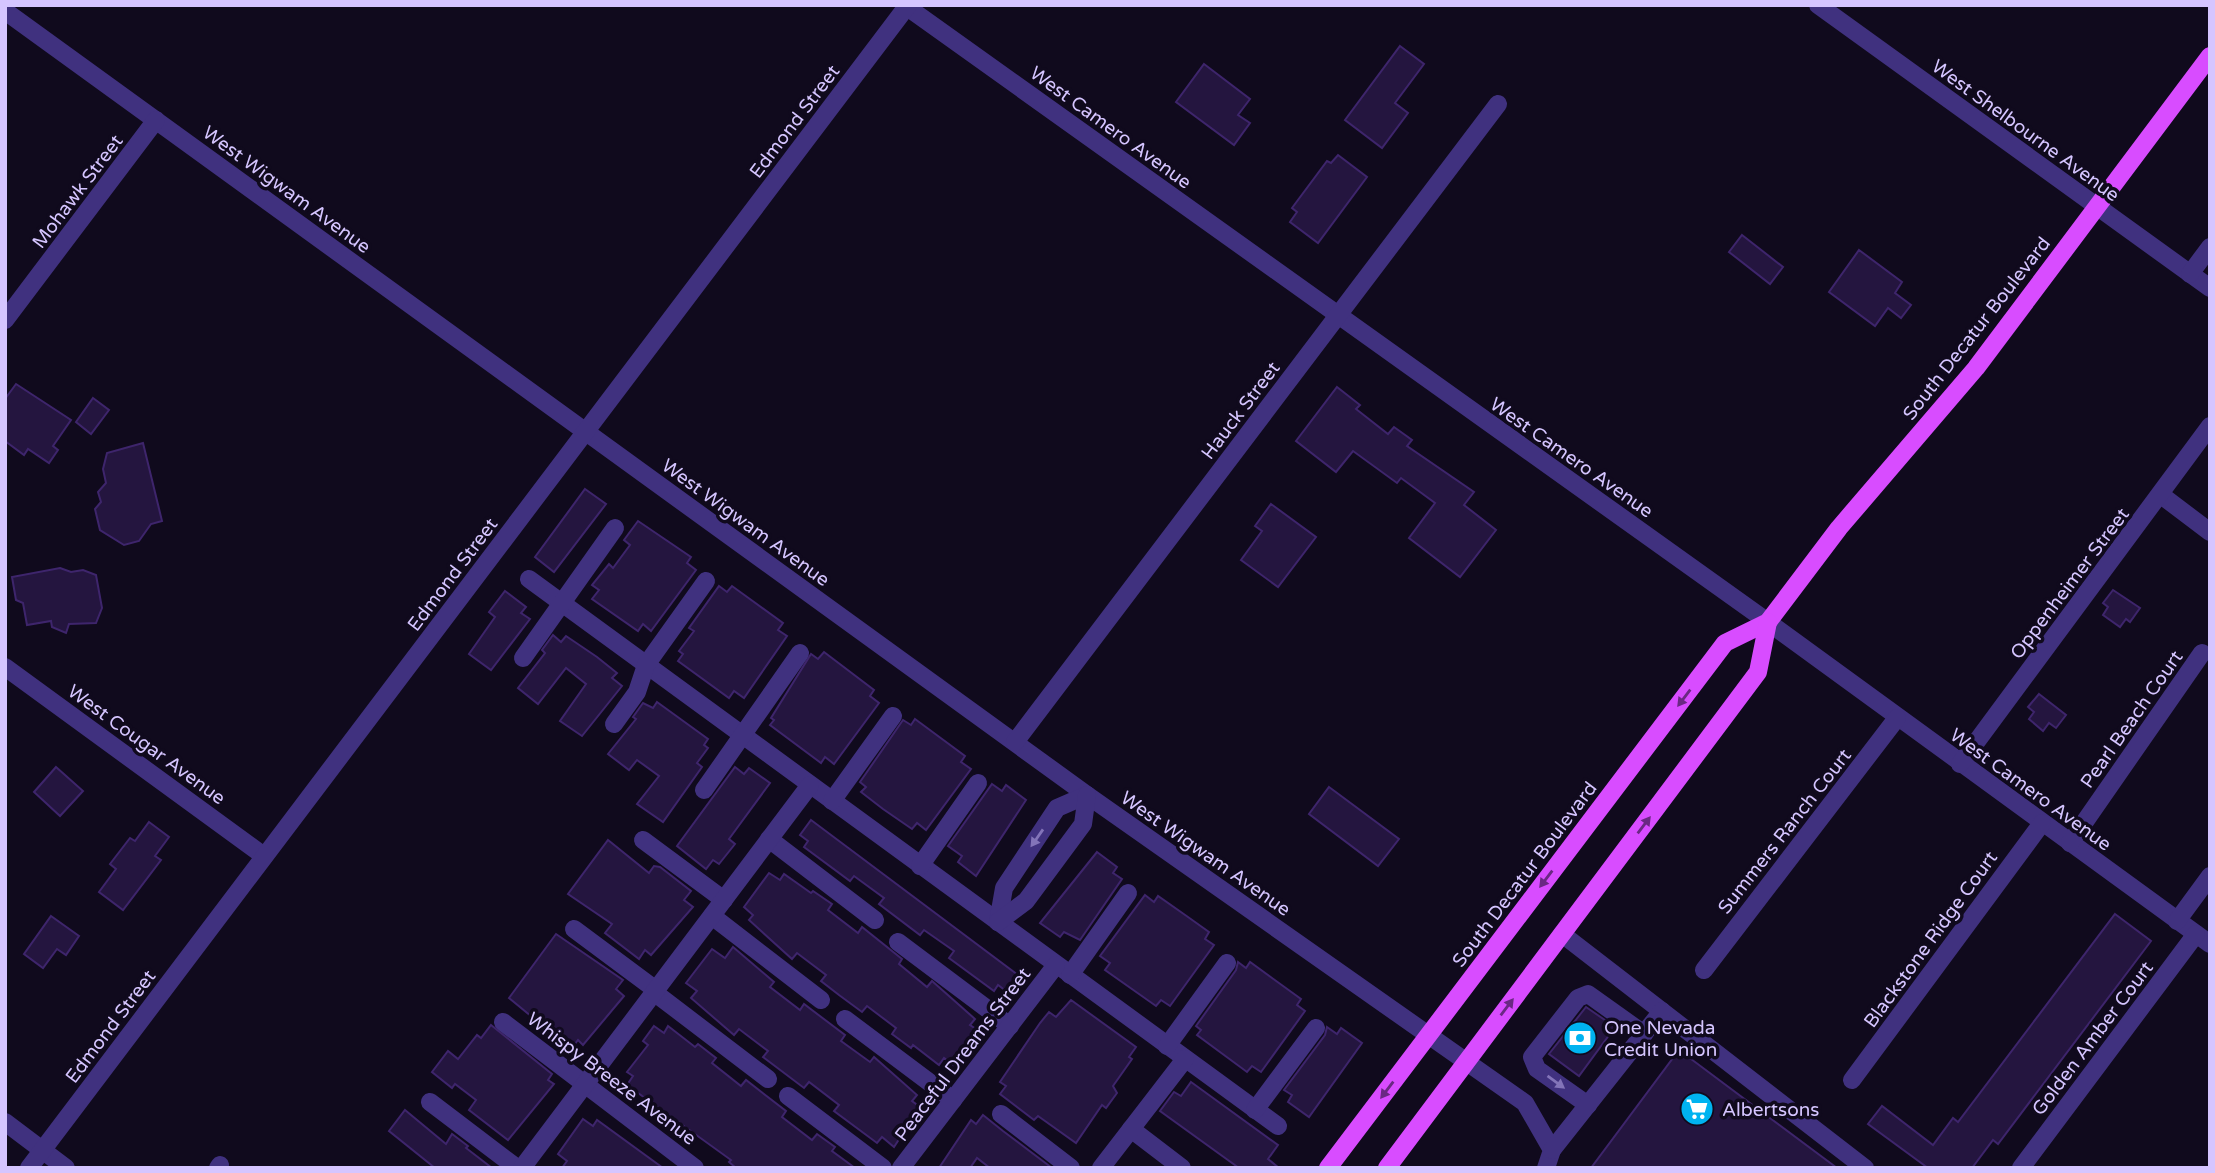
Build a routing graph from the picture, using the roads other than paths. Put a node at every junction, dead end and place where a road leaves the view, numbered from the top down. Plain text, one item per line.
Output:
1 (1818, 5) edge
2 (907, 6) edge
3 (5, 11) edge
4 (2210, 55) edge
5 (1498, 104) dead end
6 (156, 120) junction
7 (2096, 206) junction
8 (2210, 247) edge
9 (2190, 274) junction
10 (2210, 288) edge
11 (1338, 316) junction
12 (5, 320) edge
13 (2210, 426) edge
14 (586, 431) junction
15 (2161, 495) junction
16 (615, 528) dead end
17 (2210, 532) edge
18 (529, 579) dead end
19 (706, 581) dead end
20 (563, 603) junction
21 (1768, 622) junction
22 (800, 653) dead end
23 (2202, 653) dead end
24 (523, 658) dead end
25 (646, 664) junction
26 (5, 667) edge
27 (893, 716) dead end
28 (1897, 718) junction
29 (614, 724) dead end
30 (741, 734) junction
31 (1015, 742) junction
32 (1961, 764) junction
33 (978, 783) dead end
34 (810, 785) junction
35 (704, 790) dead end
36 (1087, 795) junction
37 (832, 801) junction
38 (2042, 823) junction
39 (769, 839) junction
40 (643, 840) dead end
41 (2070, 843) junction
42 (264, 856) junction
43 (920, 866) junction
44 (1017, 867) junction
45 (2210, 876) edge
46 (1040, 881) junction
47 (1128, 893) dead end
48 (724, 900) junction
49 (712, 916) junction
50 (875, 920) dead end
51 (2177, 921) junction
52 (998, 922) junction
53 (574, 929) dead end
54 (1562, 934) junction
55 (2203, 939) edge
56 (898, 942) dead end
57 (1227, 963) dead end
58 (1063, 970) junction
59 (1704, 970) dead end
60 (656, 991) junction
61 (821, 1000) dead end
62 (1662, 1011) junction
63 (845, 1018) dead end
64 (503, 1022) dead end
65 (1010, 1027) junction
66 (1316, 1028) dead end
67 (1644, 1034) junction
68 (1429, 1035) junction
69 (1167, 1046) junction
70 (1185, 1059) junction
71 (1466, 1062) junction
72 (768, 1079) dead end
73 (1852, 1080) dead end
74 (586, 1085) junction
75 (788, 1096) dead end
76 (953, 1100) junction
77 (430, 1102) dead end
78 (1588, 1105) junction
79 (1255, 1110) junction
80 (1001, 1114) dead end
81 (5, 1122) edge
82 (1278, 1126) dead end
83 (1131, 1129) junction
84 (43, 1150) junction
85 (1547, 1162) edge
86 (29, 1168) edge
87 (66, 1168) edge
88 (517, 1168) edge
89 (522, 1168) edge
90 (695, 1168) edge
91 (883, 1168) edge
92 (901, 1168) edge
93 (1071, 1168) edge
94 (1101, 1168) edge
95 (1182, 1168) edge
96 (1328, 1168) edge
97 (1387, 1168) edge
98 (1865, 1168) edge
99 (2021, 1168) edge

1 - 7 street, West Shelbourne Avenue
2 - 11 street, West Camero Avenue
2 - 14 street, Edmond Street
3 - 6 street, West Wigwam Avenue
4 - 7 main road, South Decatur Boulevard
5 - 11 street, Hauck Street
6 - 12 street, Mohawk Street
6 - 14 street, West Wigwam Avenue
7 - 9 street, West Shelbourne Avenue
7 - 21 main road, South Decatur Boulevard
8 - 9 street
9 - 10 street, West Shelbourne Avenue
11 - 21 street, West Camero Avenue
11 - 31 street, Hauck Street
13 - 15 street, Oppenheimer Street
14 - 31 street, West Wigwam Avenue
14 - 42 street, Edmond Street
15 - 17 street
15 - 32 street, Oppenheimer Street
16 - 20 street
18 - 20 street
19 - 25 street
20 - 24 street
20 - 25 street
21 - 28 street, West Camero Avenue
54 -> 21 main road, South Decatur Boulevard
21 -> 68 main road, South Decatur Boulevard
22 - 30 street
23 - 41 street, Pearl Beach Court
25 - 29 street
25 - 30 street
26 - 42 street, West Cougar Avenue
27 - 37 street
28 - 32 street, West Camero Avenue
28 - 59 street, Summers Ranch Court
30 - 34 street
30 - 35 street
31 - 36 street, West Wigwam Avenue
32 - 38 street, West Camero Avenue
33 - 43 street
34 - 37 street
34 - 39 street
36 -> 44 street
36 - 46 street
36 - 68 street, West Wigwam Avenue
37 - 43 street
38 - 41 street, West Camero Avenue
38 - 73 street, Blackstone Ridge Court
39 - 48 street
39 - 50 street
40 - 48 street
41 - 51 street, West Camero Avenue
42 - 84 street, Edmond Street
43 - 52 street
44 - 46 street
44 - 52 street
45 - 51 street
46 - 52 street
47 - 58 street, Peaceful Dreams Street
48 - 49 street
49 - 60 street
49 - 61 street
51 - 55 street, West Camero Avenue
52 - 58 street
53 - 60 street
54 - 62 street
71 -> 54 main road, South Decatur Boulevard
55 - 99 street, Golden Amber Court
56 - 65 street
57 - 69 street
58 - 65 street, Peaceful Dreams Street
58 - 69 street
60 - 72 street
60 - 74 street
62 - 67 street
62 - 98 street
63 - 76 street
64 - 74 street, Whispy Breeze Avenue
65 - 76 street, Peaceful Dreams Street
66 - 79 street
67 - 78 street
67 -> 78 street
68 - 71 street, West Wigwam Avenue
68 -> 96 main road, South Decatur Boulevard
69 - 70 street
70 - 79 street
70 - 83 street
71 - 85 street, West Wigwam Avenue
71 - 97 main road, South Decatur Boulevard
74 - 89 street
74 - 90 street, Whispy Breeze Avenue
75 - 91 street
76 - 92 street, Peaceful Dreams Street
77 - 88 street
78 - 85 street
79 - 82 street
80 - 93 street
81 - 84 street
83 - 94 street
83 - 95 street
84 - 86 street, Edmond Street
84 - 87 street

